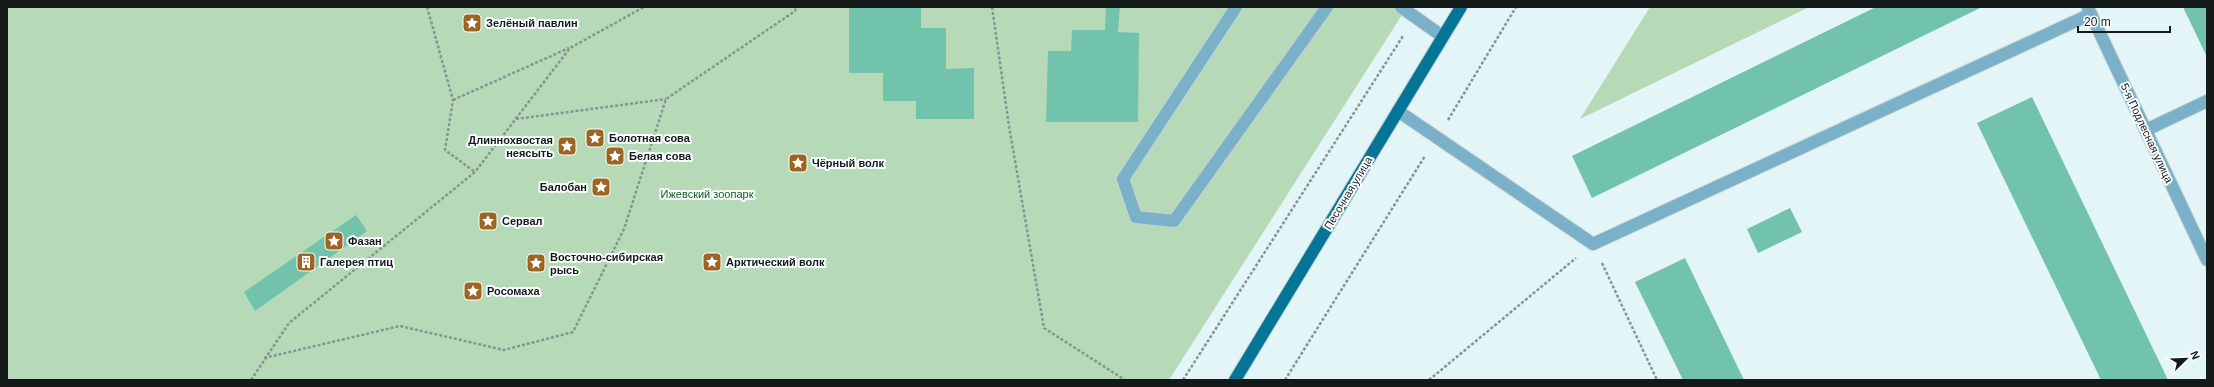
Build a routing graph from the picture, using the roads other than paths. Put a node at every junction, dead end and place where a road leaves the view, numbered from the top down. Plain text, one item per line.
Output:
1 (1236, 7) edge
2 (1328, 7) edge
3 (1401, 7) edge
4 (1461, 7) edge
5 (2089, 11) edge
6 (1442, 36) junction
7 (2207, 101) edge
8 (1398, 111) junction
9 (2146, 130) junction
10 (2207, 260) edge
11 (1235, 380) edge

1 - 2 street
3 - 6 street
4 - 6 main road, Песочная улица
5 - 8 street
5 - 9 street, 5-я Подлесная улица
6 - 8 main road, Песочная улица
7 - 9 street
8 - 11 main road, Песочная улица
9 - 10 street, 5-я Подлесная улица

